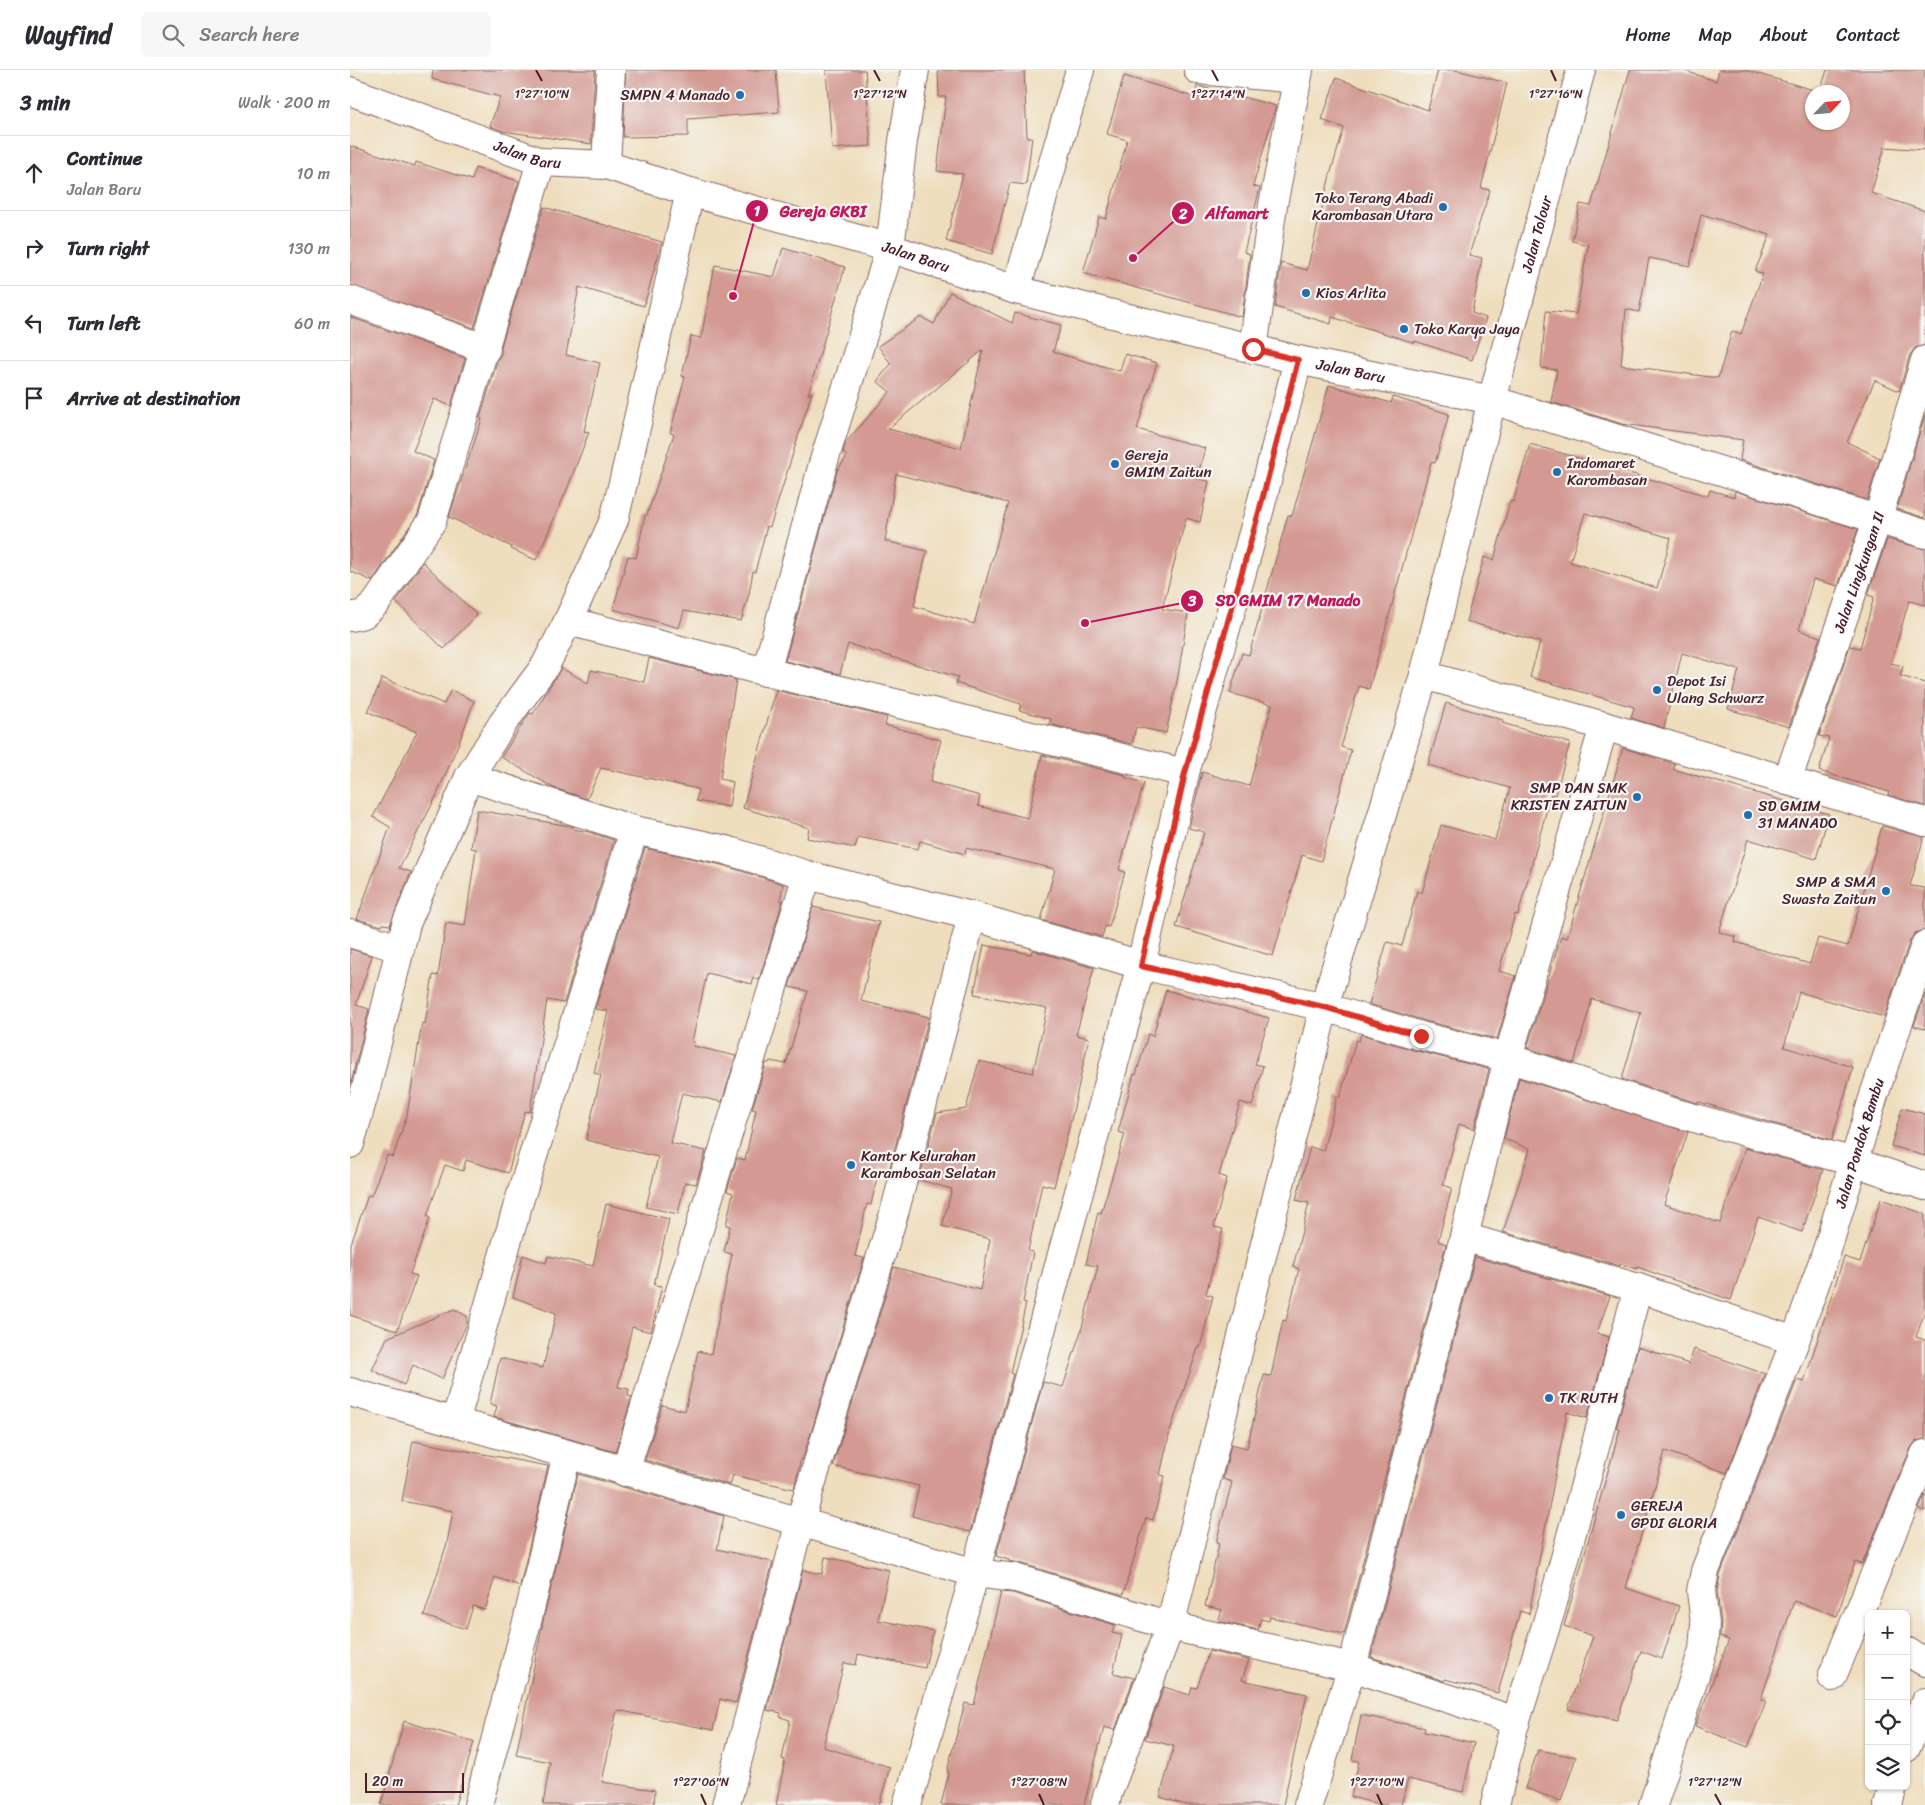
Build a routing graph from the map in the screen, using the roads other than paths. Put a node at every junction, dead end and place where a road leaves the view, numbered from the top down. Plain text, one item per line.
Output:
1 (611, 70) edge
2 (915, 70) edge
3 (1080, 70) edge
4 (1198, 70) edge
5 (1581, 70) edge
6 (1298, 75) edge
7 (350, 91) edge
8 (541, 162) junction
9 (606, 164) junction
10 (690, 192) junction
11 (890, 248) junction
12 (1016, 290) junction
13 (350, 300) edge
14 (486, 349) junction
15 (1253, 349) junction
16 (1298, 360) junction
17 (1925, 360) edge
18 (1492, 400) junction
19 (1878, 518) junction
20 (1925, 534) edge
21 (350, 617) edge
22 (568, 621) junction
23 (766, 672) junction
24 (1424, 675) junction
25 (1604, 726) junction
26 (1185, 773) junction
27 (469, 777) junction
28 (1787, 781) junction
29 (1925, 822) edge
30 (634, 830) junction
31 (807, 875) junction
32 (972, 916) junction
33 (350, 933) edge
34 (1925, 945) edge
35 (399, 948) junction
36 (1141, 966) junction
37 (1324, 1007) junction
38 (1508, 1058) junction
39 (350, 1144) edge
40 (1854, 1162) junction
41 (1925, 1186) edge
42 (1464, 1236) junction
43 (1638, 1288) junction
44 (1795, 1341) junction
45 (350, 1392) edge
46 (455, 1422) junction
47 (567, 1454) junction
48 (1925, 1454) edge
49 (625, 1472) junction
50 (800, 1521) junction
51 (975, 1572) junction
52 (1170, 1626) junction
53 (1862, 1627) edge
54 (1910, 1653) edge
55 (1925, 1662) edge
56 (1352, 1668) junction
57 (1832, 1677) dead end
58 (1925, 1702) edge
59 (1516, 1721) junction
60 (1907, 1745) edge
61 (1892, 1790) edge
62 (478, 1805) edge
63 (726, 1805) edge
64 (907, 1805) edge
65 (1105, 1805) edge
66 (1308, 1805) edge
67 (1495, 1805) edge
68 (1653, 1805) edge
69 (1888, 1805) edge

1 - 9 street
2 - 11 street
3 - 12 street
4 - 6 street
5 - 18 street, Jalan Tolour
6 - 15 street
7 - 8 street, Jalan Baru
8 - 9 street, Jalan Baru
8 - 14 street
9 - 10 street, Jalan Baru
10 - 11 street, Jalan Baru
10 - 22 street
11 - 12 street, Jalan Baru
11 - 23 street
12 - 15 street, Jalan Baru
13 - 14 street
14 - 21 street
15 - 16 street, Jalan Baru
16 - 18 street, Jalan Baru
16 - 26 street
17 - 19 street, Jalan Lingkungan II
18 - 19 street, Jalan Baru
18 - 24 street, Jalan Tolour
19 - 20 street, Jalan Baru
19 - 28 street, Jalan Lingkungan II
22 - 23 street
22 - 27 street
23 - 26 street
24 - 25 street
24 - 37 street, Jalan Tolour
25 - 28 street
25 - 38 street
26 - 36 street
27 - 30 street
27 - 35 street
28 - 29 street
30 - 31 street
30 - 46 street
31 - 32 street
31 - 49 street
32 - 36 street
32 - 50 street
33 - 35 street
34 - 40 street, Jalan Pondok Bambu
35 - 39 street
36 - 37 street
36 - 51 street
37 - 38 street
37 - 52 street, Jalan Tolour
38 - 40 street
38 - 42 street
40 - 41 street
40 - 44 street, Jalan Pondok Bambu
42 - 43 street
42 - 56 street
43 - 44 street
43 - 59 street
44 - 68 street, Jalan Pondok Bambu
45 - 46 street
46 - 47 street
47 - 49 street
47 - 62 street
48 - 53 street
49 - 50 street
50 - 51 street
50 - 63 street
51 - 52 street
51 - 64 street
52 - 56 street
52 - 65 street, Jalan Tolour
53 - 57 street
54 - 55 street
56 - 59 street
56 - 66 street
58 - 60 street
59 - 67 street
61 - 69 street

